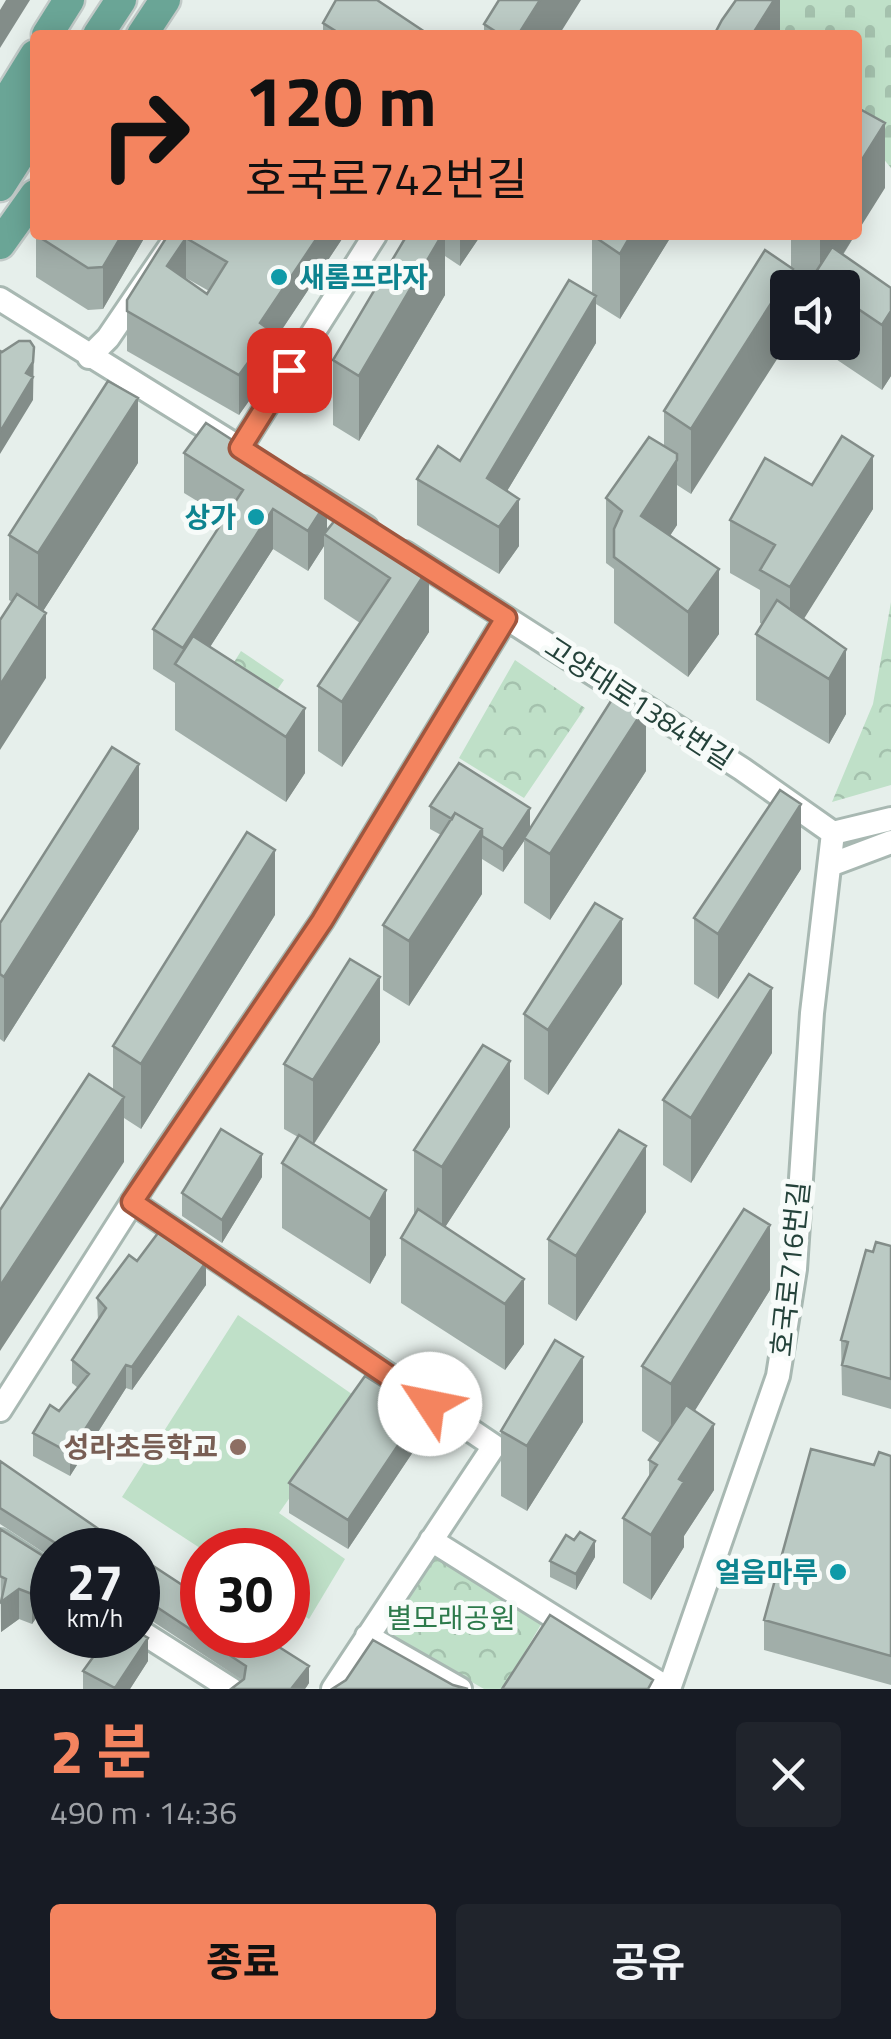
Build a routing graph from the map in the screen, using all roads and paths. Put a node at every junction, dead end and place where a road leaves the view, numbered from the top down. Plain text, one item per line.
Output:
1 (69, 0) edge
2 (98, 0) edge
3 (121, 0) edge
4 (165, 0) edge
5 (51, 30) edge
6 (79, 30) edge
7 (101, 30) edge
8 (145, 30) edge
9 (30, 63) edge
10 (30, 107) edge
11 (0, 112) edge
12 (30, 140) edge
13 (0, 155) edge
14 (0, 186) edge
15 (21, 206) edge
16 (175, 240) edge
17 (372, 240) edge
18 (0, 244) edge
19 (0, 299) edge
20 (89, 357) junction
21 (289, 479) edge
22 (506, 618) junction
23 (891, 819) edge
24 (833, 833) junction
25 (891, 842) edge
26 (830, 864) junction
27 (132, 1202) junction
28 (0, 1410) edge
29 (431, 1540) junction
30 (0, 1541) edge
31 (30, 1561) edge
32 (367, 1636) junction
33 (160, 1644) edge
34 (231, 1689) edge
35 (333, 1689) edge
36 (460, 1689) edge
37 (669, 1689) edge

1 - 5 main road
2 - 6 main road
3 - 7 main road
4 - 8 main road
9 - 11 main road
10 - 13 main road
12 - 14 main road
15 - 18 main road
16 - 20 street
17 - 20 street
19 - 20 street
21 - 22 street, 고양대로1384번길
22 - 24 street, 고양대로1384번길
22 - 27 street
23 - 24 street
24 - 26 street, 호국로716번길
25 - 26 street
26 - 37 street, 호국로716번길
27 - 28 street
27 - 29 street
29 - 32 street
29 - 37 street, 호국로716번길
30 - 31 street
32 - 35 street
32 - 36 street
33 - 34 street

